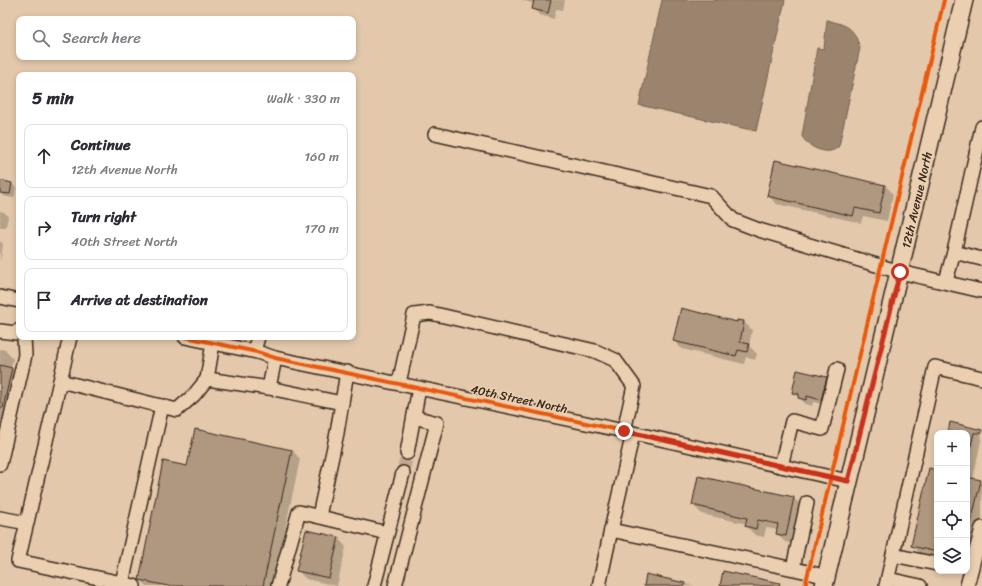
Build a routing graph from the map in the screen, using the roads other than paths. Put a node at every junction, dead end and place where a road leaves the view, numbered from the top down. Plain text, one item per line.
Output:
1 (964, 0) edge
2 (982, 127) edge
3 (435, 134) dead end
4 (954, 252) junction
5 (982, 259) edge
6 (900, 272) junction
7 (946, 281) junction
8 (982, 291) edge
9 (0, 296) edge
10 (16, 300) edge
11 (0, 330) edge
12 (16, 332) edge
13 (24, 340) edge
14 (69, 340) edge
15 (207, 340) edge
16 (257, 340) edge
17 (221, 342) edge
18 (254, 351) junction
19 (275, 358) junction
20 (838, 369) dead end
21 (347, 372) junction
22 (982, 378) edge
23 (207, 379) junction
24 (60, 381) junction
25 (399, 383) junction
26 (269, 388) junction
27 (419, 388) junction
28 (342, 403) junction
29 (162, 406) junction
30 (414, 417) junction
31 (628, 432) junction
32 (406, 453) tunnel mouth
33 (0, 464) edge
34 (781, 466) junction
35 (403, 473) tunnel mouth
36 (848, 481) junction
37 (807, 503) dead end
38 (319, 516) junction
39 (0, 518) edge
40 (27, 523) junction
41 (982, 528) edge
42 (611, 530) junction
43 (387, 532) junction
44 (893, 555) junction
45 (934, 563) edge
46 (793, 568) junction
47 (970, 568) edge
48 (969, 574) edge
49 (825, 582) edge
50 (887, 582) edge
51 (128, 585) edge
52 (278, 586) edge
53 (374, 586) edge
54 (395, 586) edge
55 (599, 586) edge
56 (920, 586) edge
57 (967, 586) edge

1 - 6 main road, 12th Avenue North
2 - 4 street
3 - 6 street
4 - 5 street
4 - 7 street
6 - 7 street
6 - 36 main road, 12th Avenue North
7 - 8 street
9 - 10 street
11 - 12 street
13 - 33 street
14 - 24 street
15 - 17 street, 40th Street North
16 - 18 street
17 - 18 street, 40th Street North
17 - 23 street
18 - 19 street, 40th Street North
19 - 21 street, 40th Street North
19 - 26 street
20 - 34 street
21 - 25 street, 40th Street North
21 - 28 street
22 - 44 street
23 - 26 street
23 - 29 street
24 - 29 street
24 - 40 street
25 - 27 street, 40th Street North
25 - 31 street
26 - 28 street
27 - 30 street
27 - 31 street, 40th Street North
28 - 38 street
29 - 51 street
30 - 32 street
30 - 54 street
31 - 34 street, 40th Street North
31 - 42 street
34 - 36 street, 40th Street North
35 - 43 street
36 - 49 main road, 12th Avenue North
37 - 46 street
38 - 43 street
38 - 52 street
39 - 40 street
40 - 51 street
41 - 47 street
42 - 46 street
42 - 55 street
43 - 53 street
44 - 45 street
44 - 50 street
46 - 49 street
48 - 57 street
50 - 56 street

